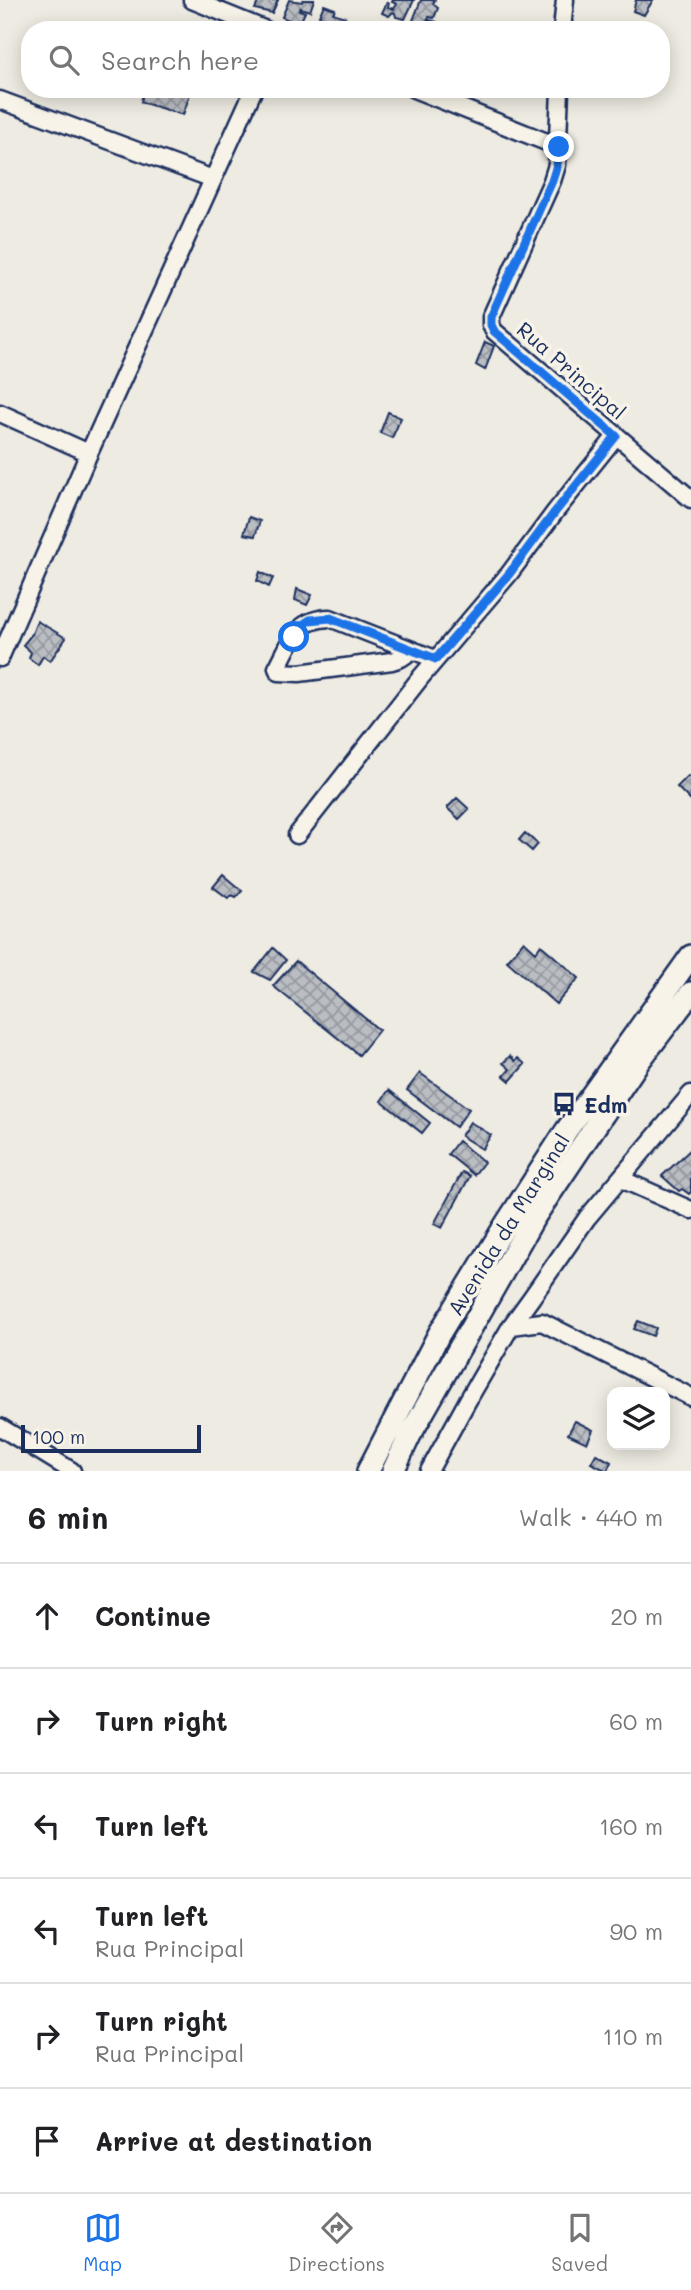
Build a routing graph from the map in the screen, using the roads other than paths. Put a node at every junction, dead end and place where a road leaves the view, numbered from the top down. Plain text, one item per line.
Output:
1 (192, 0) edge
2 (565, 0) edge
3 (243, 21) edge
4 (563, 21) edge
5 (250, 98) edge
6 (436, 98) edge
7 (560, 98) edge
8 (0, 100) edge
9 (559, 147) junction
10 (213, 179) junction
11 (0, 413) edge
12 (616, 436) junction
13 (89, 453) junction
14 (691, 499) edge
15 (413, 650) junction
16 (0, 658) edge
17 (436, 659) junction
18 (297, 835) dead end
19 (691, 956) edge
20 (691, 993) edge
21 (691, 1094) edge
22 (621, 1179) junction
23 (691, 1210) edge
24 (532, 1297) junction
25 (542, 1322) junction
26 (511, 1326) junction
27 (691, 1397) edge
28 (0, 1427) edge
29 (72, 1471) edge
30 (368, 1471) edge
31 (393, 1471) edge
32 (429, 1471) edge

1 - 3 street
2 - 4 street
5 - 10 street
6 - 9 street
7 - 9 street, Rua Principal
8 - 10 street
9 - 12 street, Rua Principal
10 - 13 street
11 - 13 street
12 - 14 street, Rua Principal
12 - 17 street
13 - 16 street
15 - 15 street
15 - 17 street
17 - 18 street
19 - 30 main road, Avenida da Marginal
20 - 31 main road, Avenida da Marginal
21 - 22 street
22 - 23 street
22 - 24 street
24 - 25 street
24 - 26 street
25 - 26 street
25 - 27 street
26 - 32 street
28 - 29 street

